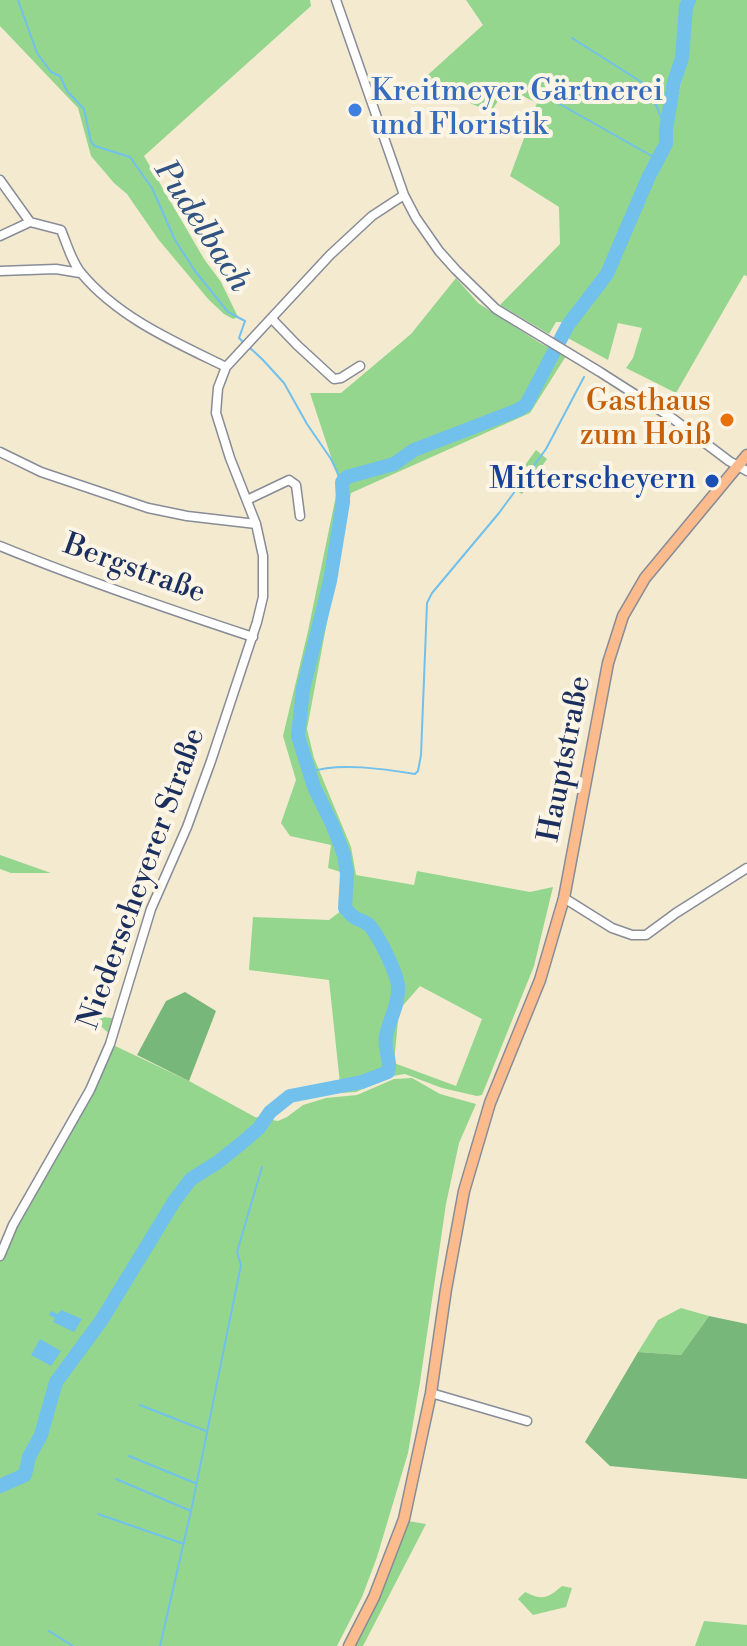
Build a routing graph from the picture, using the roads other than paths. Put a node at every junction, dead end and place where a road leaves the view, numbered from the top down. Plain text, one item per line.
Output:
1 (336, 0) edge
2 (1, 179) edge
3 (404, 195) junction
4 (30, 222) junction
5 (0, 236) edge
6 (0, 271) edge
7 (80, 273) junction
8 (272, 319) junction
9 (360, 366) dead end
10 (226, 367) junction
11 (0, 452) edge
12 (747, 455) edge
13 (742, 468) edge
14 (247, 500) junction
15 (300, 516) dead end
16 (256, 524) junction
17 (0, 546) edge
18 (253, 637) junction
19 (747, 868) edge
20 (564, 898) junction
21 (0, 1256) edge
22 (431, 1393) junction
23 (527, 1421) dead end
24 (349, 1646) edge

1 - 3 street
2 - 4 street
3 - 8 street, Niederscheyerer Straße
3 - 13 street
4 - 5 street
4 - 7 street
6 - 7 street
7 - 10 street
8 - 9 street
8 - 10 street, Niederscheyerer Straße
10 - 14 street, Niederscheyerer Straße
11 - 16 street, Bergstraße
12 - 13 main road, Hauptstraße
13 - 20 main road, Hauptstraße
14 - 15 street
14 - 16 street, Niederscheyerer Straße
16 - 18 street, Niederscheyerer Straße
17 - 18 street, Bergstraße
18 - 21 street, Niederscheyerer Straße
19 - 20 street
20 - 22 main road, Hauptstraße
22 - 23 street
22 - 24 main road, Hauptstraße

